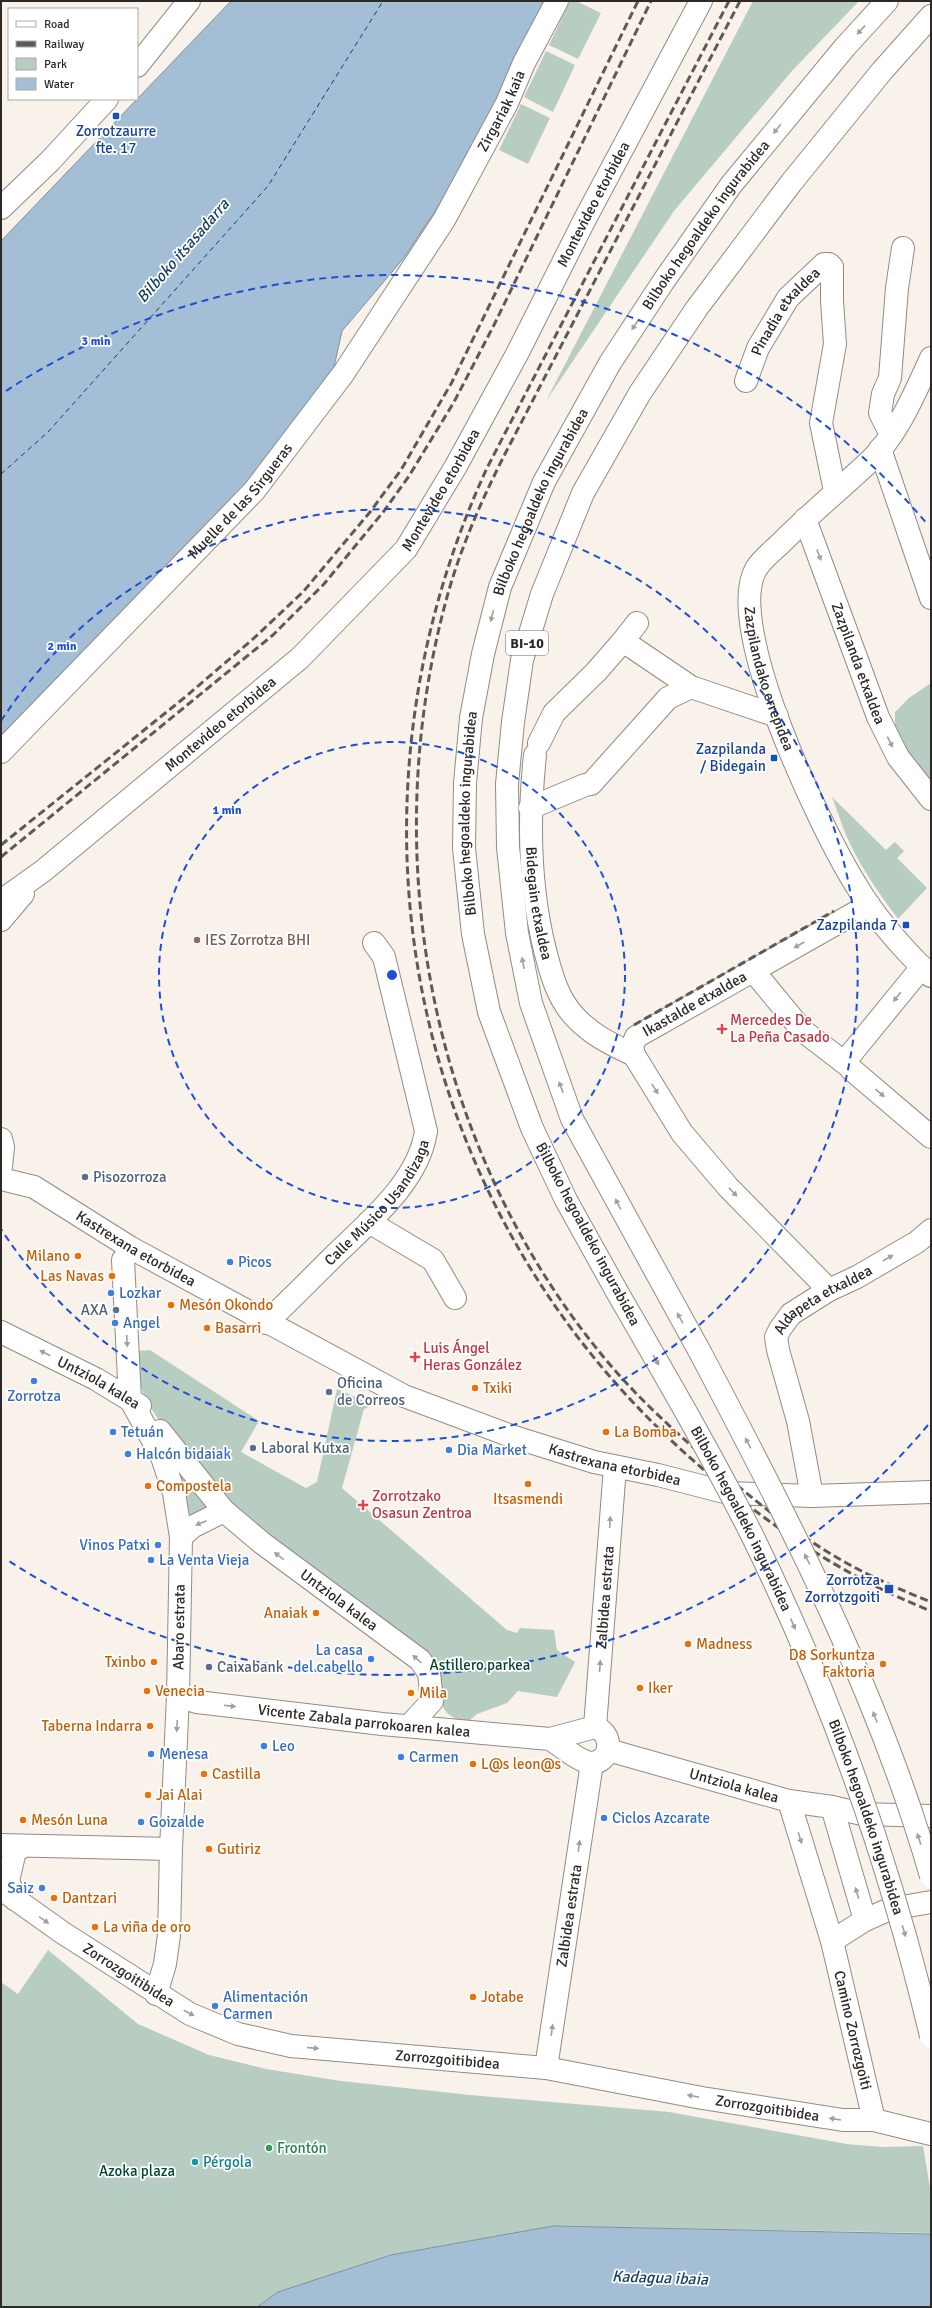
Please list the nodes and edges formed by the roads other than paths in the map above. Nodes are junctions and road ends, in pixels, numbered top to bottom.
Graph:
1 (189, 1) edge
2 (557, 1) edge
3 (701, 1) edge
4 (887, 1) edge
5 (931, 16) edge
6 (138, 65) edge
7 (106, 100) edge
8 (5, 202) edge
9 (444, 220) joint
10 (903, 248) dead end
11 (931, 358) edge
12 (746, 381) dead end
13 (886, 442) junction
14 (835, 491) junction
15 (805, 519) junction
16 (931, 598) edge
17 (637, 623) dead end
18 (623, 641) junction
19 (691, 687) junction
20 (777, 716) junction
21 (1, 752) edge
22 (931, 799) edge
23 (530, 808) junction
24 (42, 871) junction
25 (1, 901) edge
26 (869, 905) junction
27 (1, 920) edge
28 (374, 943) dead end
29 (926, 971) edge
30 (760, 979) dead end
31 (634, 1055) junction
32 (846, 1064) junction
33 (931, 1136) edge
34 (1, 1139) edge
35 (1, 1167) edge
36 (1, 1179) edge
37 (369, 1222) junction
38 (931, 1230) edge
39 (131, 1248) junction
40 (829, 1290) junction
41 (455, 1298) dead end
42 (266, 1323) junction
43 (1, 1332) edge
44 (130, 1399) junction
45 (615, 1467) junction
46 (931, 1492) edge
47 (812, 1496) junction
48 (224, 1512) junction
49 (181, 1537) junction
50 (178, 1696) junction
51 (432, 1701) junction
52 (409, 1726) junction
53 (595, 1727) junction
54 (488, 1732) junction
55 (550, 1739) junction
56 (600, 1756) junction
57 (789, 1801) junction
58 (832, 1807) junction
59 (931, 1816) edge
60 (1, 1845) edge
61 (24, 1846) junction
62 (171, 1849) junction
63 (931, 1876) edge
64 (9, 1895) edge
65 (931, 1902) edge
66 (865, 1920) junction
67 (832, 1941) junction
68 (156, 1994) junction
69 (931, 2036) edge
70 (546, 2068) junction
71 (874, 2120) junction
72 (931, 2134) edge

1 - 6 main road
2 - 9 main road, Zirgariak kaia
3 - 24 main road, Montevideo etorbidea
4 -> 69 main road, Bilboko hegoaldeko ingurabidea / BI-10, bridge
63 -> 5 main road, BI-10, bridge
7 - 8 main road
9 - 21 main road, Muelle de las Sirgueras
10 - 13 main road
11 - 13 main road, Zazpilandako errepidea
12 - 14 main road, Pinadia etxaldea
13 - 14 main road, Zazpilandako errepidea
13 - 16 main road
14 - 15 main road, Zazpilandako errepidea
15 - 20 main road, Zazpilandako errepidea
15 -> 22 main road, Zazpilanda etxaldea
17 - 18 main road, Bidegain etxaldea
18 - 19 main road
18 - 23 main road, Bidegain etxaldea
19 - 20 main road
19 - 23 main road
20 - 26 main road, Zazpilandako errepidea
23 - 31 main road, Bidegain etxaldea
24 - 25 main road, Montevideo etorbidea
24 - 27 main road, Montevideo etorbidea
26 - 29 main road, Zazpilandako errepidea
26 -> 31 main road, Ikastalde etxaldea
28 - 37 main road, Calle Músico Usandizaga
29 -> 32 main road
30 - 32 main road
31 -> 40 main road, Ikastalde etxaldea
32 -> 33 main road
34 - 35 main road
36 - 39 main road, Kastrexana etorbidea
37 - 41 main road
37 - 42 main road, Calle Músico Usandizaga
40 -> 38 main road, Aldapeta etxaldea
39 - 42 main road, Kastrexana etorbidea
39 -> 44 main road, Abaro estrata
40 - 47 main road, Aldapeta etxaldea
42 - 45 main road, Kastrexana etorbidea
44 -> 43 main road, Untziola kalea
44 - 48 main road, Untziola kalea
44 - 49 main road, Abaro estrata
45 - 47 main road, Kastrexana etorbidea
53 -> 45 main road, Zalbidea estrata
46 - 47 main road, Kastrexana etorbidea
48 -> 49 main road
51 -> 48 main road, Untziola kalea
49 - 50 main road, Abaro estrata
50 -> 52 main road, Vicente Zabala parrokoaren kalea
50 -> 62 main road, Abaro estrata
51 - 52 main road
51 - 54 main road
52 - 54 main road, Vicente Zabala parrokoaren kalea
53 - 55 main road
53 - 56 main road
54 - 55 main road, Vicente Zabala parrokoaren kalea
55 - 56 main road, Untziola kalea
56 - 57 main road, Untziola kalea
70 -> 56 main road, Zalbidea estrata
57 - 58 main road, Untziola kalea
57 -> 67 main road, Camino Zorrozgoiti
58 - 59 main road, Untziola kalea
66 -> 58 main road
60 - 61 main road
61 - 62 main road
61 - 64 main road
62 - 68 main road, Abaro estrata
64 -> 68 main road, Zorrozgoitibidea
65 - 66 main road
66 - 67 main road
67 - 71 main road, Camino Zorrozgoiti
68 -> 70 main road, Zorrozgoitibidea
71 -> 70 main road, Zorrozgoitibidea
71 - 72 main road, Zorrozgoitibidea

